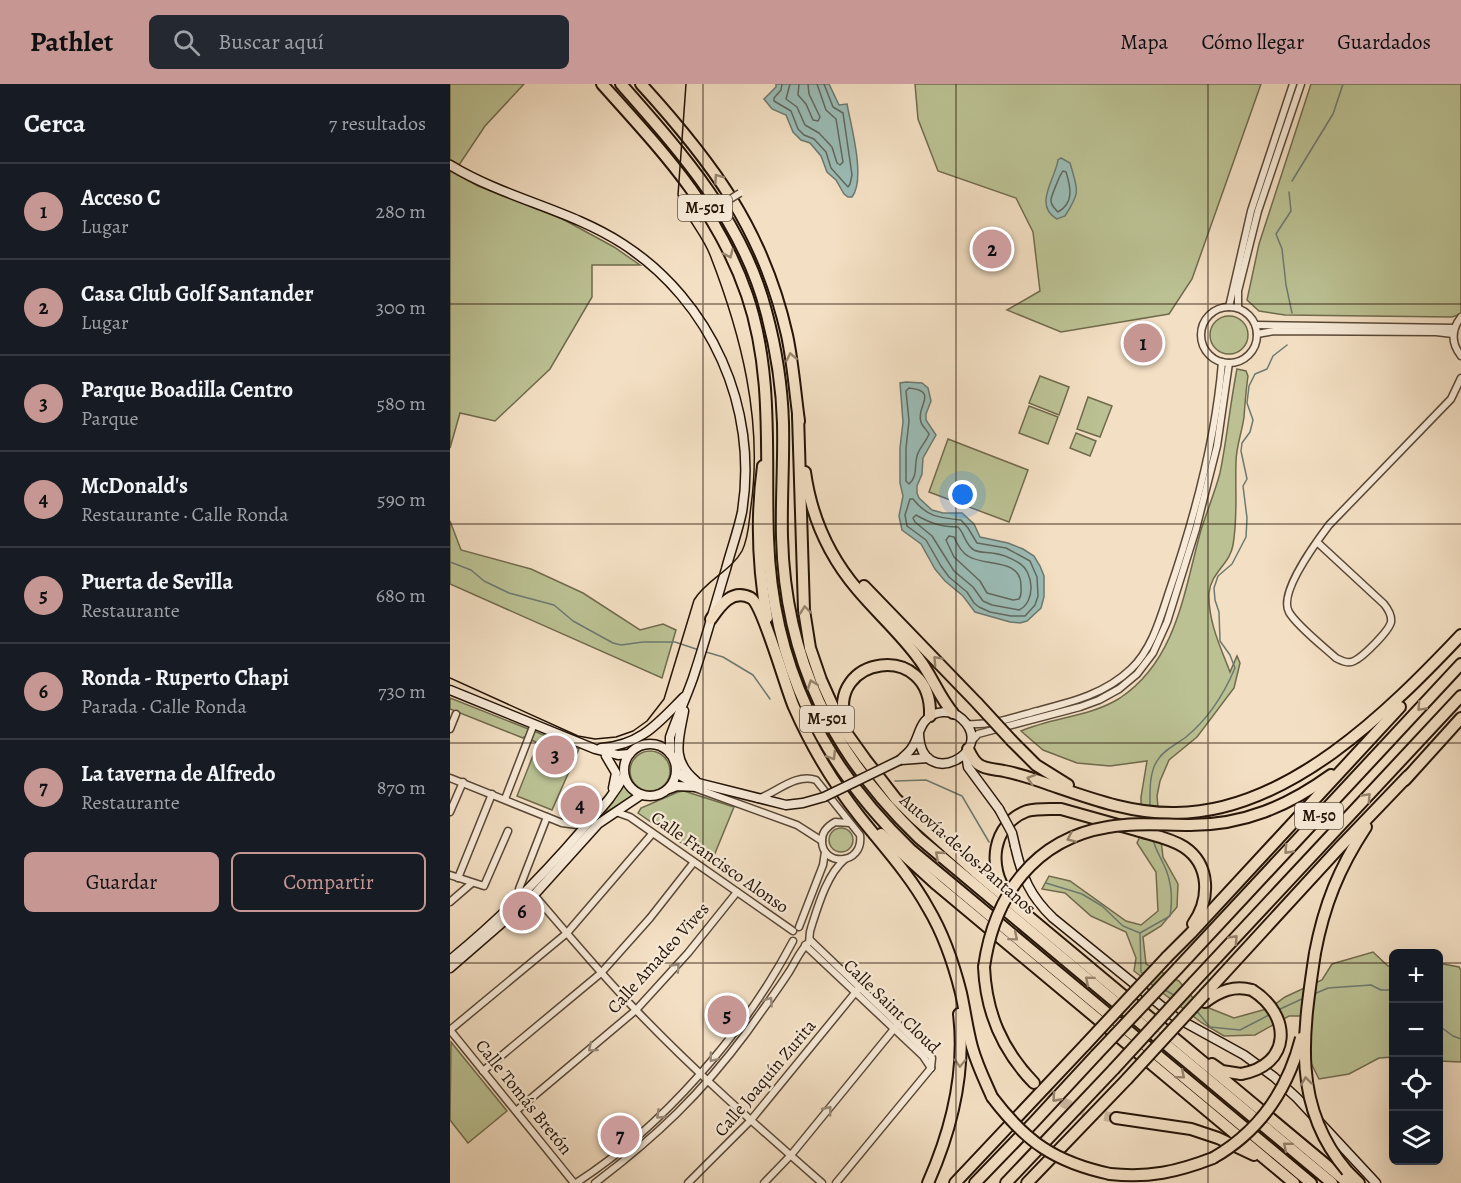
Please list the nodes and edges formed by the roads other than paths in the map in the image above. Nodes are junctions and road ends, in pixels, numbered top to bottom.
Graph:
1 (602, 84) edge
2 (621, 84) edge
3 (640, 84) edge
4 (1293, 84) edge
5 (1301, 84) edge
6 (450, 165) edge
7 (740, 193) dead end
8 (698, 219) dead end
9 (1228, 307) junction
10 (1238, 308) junction
11 (1461, 317) edge
12 (1256, 325) junction
13 (1454, 331) junction
14 (1257, 334) junction
15 (1461, 356) edge
16 (1226, 363) junction
17 (1461, 378) edge
18 (798, 415) junction
19 (768, 437) junction
20 (822, 532) junction
21 (1317, 542) junction
22 (711, 619) junction
23 (1461, 635) edge
24 (1461, 641) edge
25 (773, 648) junction
26 (1461, 664) edge
27 (450, 690) edge
28 (688, 693) junction
29 (1461, 696) edge
30 (953, 713) junction
31 (456, 714) dead end
32 (930, 717) junction
33 (1461, 718) edge
34 (534, 724) junction
35 (966, 724) junction
36 (674, 725) junction
37 (450, 729) edge
38 (919, 734) junction
39 (854, 742) junction
40 (651, 744) junction
41 (968, 748) junction
42 (595, 749) junction
43 (670, 753) junction
44 (629, 754) junction
45 (1355, 754) junction
46 (606, 756) junction
47 (928, 758) junction
48 (900, 760) junction
49 (952, 763) junction
50 (676, 770) junction
51 (624, 772) junction
52 (975, 776) junction
53 (1408, 776) junction
54 (450, 777) edge
55 (463, 782) junction
56 (699, 783) junction
57 (837, 784) junction
58 (689, 786) junction
59 (713, 788) junction
60 (669, 789) junction
61 (492, 794) junction
62 (641, 795) junction
63 (504, 799) junction
64 (757, 799) junction
65 (1107, 802) junction
66 (626, 805) junction
67 (604, 807) junction
68 (616, 812) junction
69 (450, 813) edge
70 (547, 817) junction
71 (630, 817) junction
72 (562, 823) junction
73 (850, 823) junction
74 (585, 826) junction
75 (569, 828) junction
76 (508, 831) dead end
77 (652, 834) junction
78 (574, 840) junction
79 (822, 841) junction
80 (825, 851) junction
81 (845, 859) junction
82 (694, 862) junction
83 (450, 875) edge
84 (458, 878) junction
85 (472, 883) junction
86 (737, 892) junction
87 (534, 895) junction
88 (523, 896) junction
89 (450, 902) edge
90 (1020, 908) junction
91 (800, 927) junction
92 (793, 931) junction
93 (809, 932) junction
94 (567, 933) junction
95 (792, 940) junction
96 (806, 943) junction
97 (1176, 948) junction
98 (450, 960) edge
99 (951, 963) junction
100 (450, 968) edge
101 (1312, 969) junction
102 (601, 973) junction
103 (858, 990) junction
104 (636, 1010) junction
105 (896, 1027) junction
106 (450, 1030) edge
107 (1194, 1053) junction
108 (483, 1071) junction
109 (701, 1073) junction
110 (1127, 1079) junction
111 (708, 1081) junction
112 (1034, 1083) tunnel mouth
113 (516, 1112) junction
114 (1116, 1118) tunnel mouth
115 (751, 1120) junction
116 (791, 1155) junction
117 (575, 1183) edge
118 (595, 1183) edge
119 (688, 1183) edge
120 (764, 1183) edge
121 (822, 1183) edge
122 (836, 1183) edge
123 (928, 1183) edge
124 (955, 1183) edge
125 (975, 1183) edge
126 (1006, 1183) edge
127 (1027, 1183) edge
128 (1293, 1183) edge
129 (1311, 1183) edge
130 (1332, 1183) edge
131 (1348, 1183) edge
132 (1359, 1183) edge
133 (1376, 1183) edge

1 -> 19 highway, Autovía de los Pantanos / M-501
130 -> 2 highway, Autovía de los Pantanos / M-501
18 -> 3 highway
4 - 9 street
5 - 10 street
6 - 22 street
7 - 8 street, bridge
9 - 10 street
9 - 16 street
10 - 12 street
11 - 13 street
12 - 13 street
12 - 14 street
13 - 14 street
13 - 15 street
14 - 16 street
16 - 35 street
16 - 41 street
17 - 21 street
18 - 20 highway
39 -> 18 highway
19 - 25 highway
19 -> 129 highway, Autovía de los Pantanos / M-501
20 - 30 highway
65 -> 20 highway, bridge
21 - 21 street
22 - 25 highway
22 - 28 street
23 - 65 highway
24 - 45 highway, M-50
25 - 57 highway
26 -> 125 highway, M-50, bridge
27 - 34 street
28 - 36 street
28 - 42 street
28 - 56 street
126 -> 29 highway, M-50, bridge
30 - 32 street
30 - 35 street
31 - 37 street
32 - 38 street
32 - 39 highway
33 - 53 highway
34 - 42 street
34 - 63 street
35 - 41 street
36 - 40 street
36 - 43 street
38 - 47 street
38 - 48 street
39 - 90 highway
40 - 43 street
40 - 44 street
41 - 49 street
41 - 52 street
65 -> 41 highway
42 - 44 street
42 - 46 street
43 - 50 street
44 - 51 street
45 - 97 highway, M-50
45 -> 112 highway, bridge
46 - 51 street
46 - 67 street
47 - 48 street
47 - 49 street
48 - 64 street, bridge
49 - 52 street
50 - 56 street
50 - 60 street
51 - 62 street
51 - 67 street
52 - 133 street, bridge
53 - 101 highway, bridge
53 - 110 highway, M-50, bridge
54 - 55 street
55 - 61 street
55 - 69 street
56 - 59 street
57 - 99 highway
57 - 128 highway
58 - 59 street
58 - 60 street
58 - 79 street
59 - 64 street
60 - 62 street
61 - 63 street
61 - 84 street
62 - 66 street
63 - 70 street
64 - 73 street
66 - 68 street
66 - 71 street, Calle Francisco Alonso
67 - 74 street
68 - 71 street, Calle Francisco Alonso
68 - 87 street
70 - 72 street
70 - 88 street
71 - 77 street, Calle Francisco Alonso
72 - 74 street
72 - 75 street
73 - 79 street
73 - 81 street
74 - 75 street
74 - 78 street
75 - 78 street
76 - 85 street
77 - 82 street, Calle Francisco Alonso
77 - 94 street
78 - 88 street
79 - 80 street
80 - 81 street
80 - 91 street
81 - 93 street
82 - 86 street, Calle Francisco Alonso
82 - 102 street
83 - 84 street
84 - 85 street
85 - 89 street
86 - 92 street, Calle Francisco Alonso
104 -> 86 street, Calle Amadeo Vives
87 - 94 street
87 - 100 street
88 - 98 street
90 - 97 highway, bridge
90 - 107 highway
91 - 92 street
91 - 93 street
92 - 95 street
93 - 96 street
94 - 102 street
94 - 106 street
95 - 96 street
95 -> 109 street
96 - 103 street, Calle Saint Cloud
111 -> 96 street
97 - 124 highway, M-50, bridge
99 - 101 highway, bridge
99 -> 123 highway
132 -> 101 highway, bridge
102 - 104 street
102 - 108 street
103 - 105 street, Calle Saint Cloud
103 - 115 street, Calle Joaquín Zurita
104 - 109 street
104 -> 113 street, Calle Amadeo Vives
116 -> 105 street
105 - 122 street, Calle Saint Cloud
106 - 108 street, Calle Tomás Bretón
107 - 110 highway, bridge
107 - 131 highway
108 - 113 street, Calle Tomás Bretón
109 - 111 street
109 -> 117 street
110 - 127 highway
111 - 115 street
111 - 118 street
113 - 117 street, Calle Tomás Bretón
114 - 128 highway
115 - 116 street
115 - 119 street, Calle Joaquín Zurita
116 - 120 street
116 - 121 street

